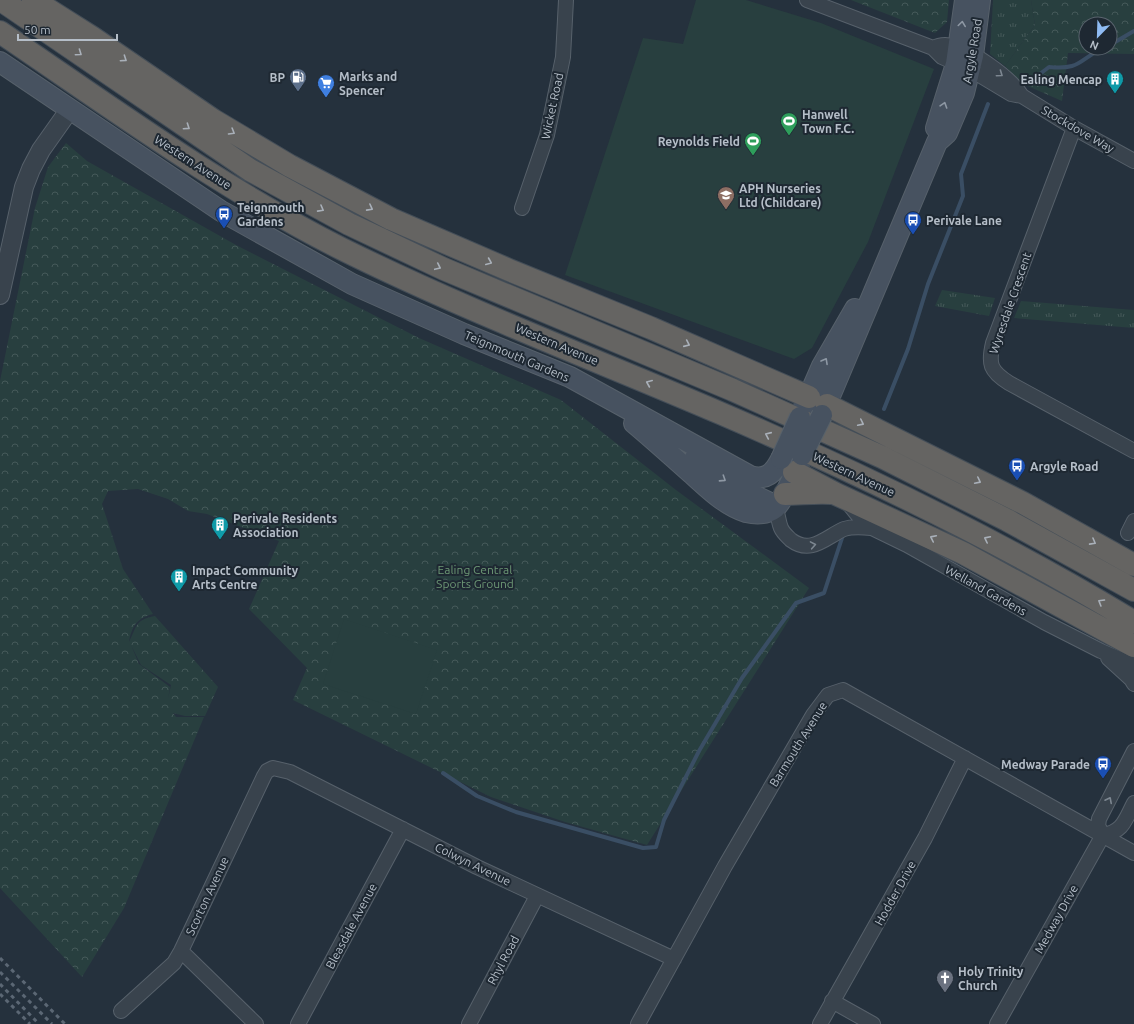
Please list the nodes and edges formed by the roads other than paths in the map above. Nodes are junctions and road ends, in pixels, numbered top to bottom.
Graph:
1 (1, 0) edge
2 (33, 0) edge
3 (566, 0) edge
4 (807, 0) edge
5 (964, 0) edge
6 (980, 0) edge
7 (0, 32) edge
8 (965, 60) junction
9 (0, 62) edge
10 (70, 109) junction
11 (1074, 128) junction
12 (1134, 161) edge
13 (522, 208) dead end
14 (0, 295) edge
15 (600, 394) junction
16 (816, 406) junction
17 (648, 421) junction
18 (1134, 451) edge
19 (788, 466) junction
20 (836, 494) junction
21 (780, 501) junction
22 (872, 528) junction
23 (1134, 565) edge
24 (1134, 590) edge
25 (1134, 622) edge
26 (1134, 646) edge
27 (1101, 651) junction
28 (1134, 665) edge
29 (1134, 684) edge
30 (1134, 751) edge
31 (965, 758) junction
32 (273, 768) joint
33 (1134, 803) edge
34 (403, 829) junction
35 (1103, 835) junction
36 (1134, 853) edge
37 (537, 896) junction
38 (181, 951) junction
39 (674, 959) junction
40 (832, 1001) junction
41 (121, 1010) dead end
42 (256, 1024) edge
43 (298, 1024) edge
44 (469, 1024) edge
45 (638, 1024) edge
46 (820, 1024) edge
47 (873, 1024) edge
48 (997, 1024) edge

1 -> 24 highway, Western Avenue
2 -> 16 highway
3 - 13 street, Wicket Road
4 - 8 street
8 -> 5 main road, Argyle Road
6 - 8 main road, Argyle Road
25 -> 7 highway, Western Avenue
8 - 11 street, Stockdove Way
8 - 16 main road, Argyle Road
9 - 10 main road, Teignmouth Gardens
10 - 14 street
10 - 15 main road, Teignmouth Gardens
11 - 12 street, Stockdove Way
11 - 18 street, Wyresdale Crescent
15 - 17 main road
15 - 21 main road
16 - 19 main road, Argyle Road, bridge
16 -> 23 highway
17 - 19 main road
17 -> 21 main road
19 - 20 highway
19 - 21 main road, Argyle Road
20 - 21 highway
20 - 22 street, Welland Gardens
26 -> 20 highway
21 -> 22 street, Welland Gardens
22 - 27 street, Welland Gardens
27 - 28 street
27 - 29 street
35 -> 30 street
31 - 35 street, Barmouth Avenue
31 - 39 street, Barmouth Avenue
31 - 40 street, Hodder Drive
32 - 34 street, Colwyn Avenue
32 - 38 street, Scorton Avenue
33 - 35 street
34 - 37 street, Colwyn Avenue
34 - 43 street, Bleasdale Avenue
35 - 36 street, Barmouth Avenue
35 - 48 street, Medway Drive
37 - 39 street, Colwyn Avenue
37 - 44 street, Rhyl Road
38 - 41 street, Scorton Avenue
38 - 42 street
39 - 45 street, Barmouth Avenue
40 - 46 street, Hodder Drive
40 - 47 street

